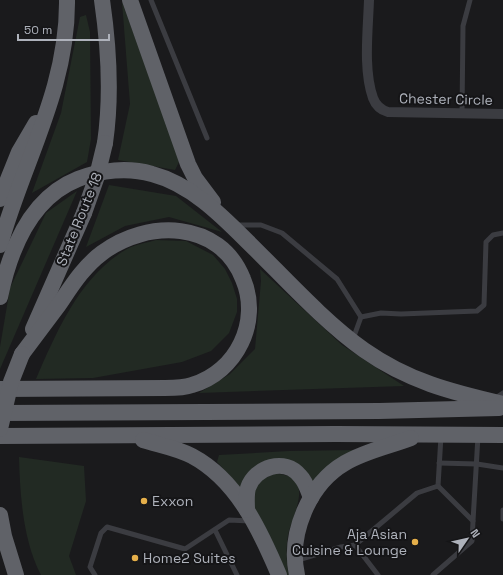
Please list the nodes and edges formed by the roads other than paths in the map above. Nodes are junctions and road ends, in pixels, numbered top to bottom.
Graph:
1 (67, 0) edge
2 (102, 0) edge
3 (130, 0) edge
4 (151, 0) edge
5 (369, 0) edge
6 (470, 0) edge
7 (54, 95) junction
8 (462, 113) junction
9 (503, 114) edge
10 (206, 138) dead end
11 (0, 199) edge
12 (228, 221) junction
13 (503, 233) edge
14 (0, 245) edge
15 (0, 296) edge
16 (361, 317) junction
17 (352, 341) junction
18 (22, 354) junction
19 (0, 389) edge
20 (500, 402) edge
21 (0, 413) edge
22 (0, 429) edge
23 (124, 435) junction
24 (420, 435) junction
25 (478, 435) junction
26 (503, 435) edge
27 (441, 436) junction
28 (0, 437) edge
29 (439, 463) junction
30 (477, 464) junction
31 (503, 468) edge
32 (438, 486) junction
33 (311, 498) junction
34 (503, 510) edge
35 (0, 515) edge
36 (250, 515) junction
37 (503, 518) edge
38 (473, 521) junction
39 (215, 530) junction
40 (355, 545) junction
41 (296, 568) edge
42 (16, 575) edge
43 (94, 575) edge
44 (238, 575) edge
45 (279, 575) edge
46 (378, 575) edge
47 (433, 575) edge

1 - 7 highway
2 - 18 highway, State Route 18, bridge
3 - 12 highway
4 - 10 lane
5 - 8 street, Chester Circle
6 - 8 lane
7 - 11 highway
7 - 14 highway
8 - 9 street, Chester Circle
12 - 15 highway
12 - 16 lane
12 - 17 highway
13 - 16 lane
16 - 17 lane
17 - 20 highway
18 - 19 highway
18 - 22 highway, State Route 18, bridge
20 - 21 highway
23 - 24 highway
23 - 28 highway
23 - 36 highway
24 - 27 highway
24 - 33 highway
25 - 26 highway
25 - 27 highway
25 - 30 lane
27 - 29 lane
29 - 30 lane
29 - 32 lane
30 - 31 lane
30 - 38 lane
32 - 38 lane
32 - 40 lane
33 - 36 highway
33 - 41 highway
34 - 37 lane
35 - 42 highway
36 - 39 lane
36 - 45 highway
38 - 47 lane
39 - 43 lane
39 - 44 lane
40 - 41 lane
40 - 46 lane

